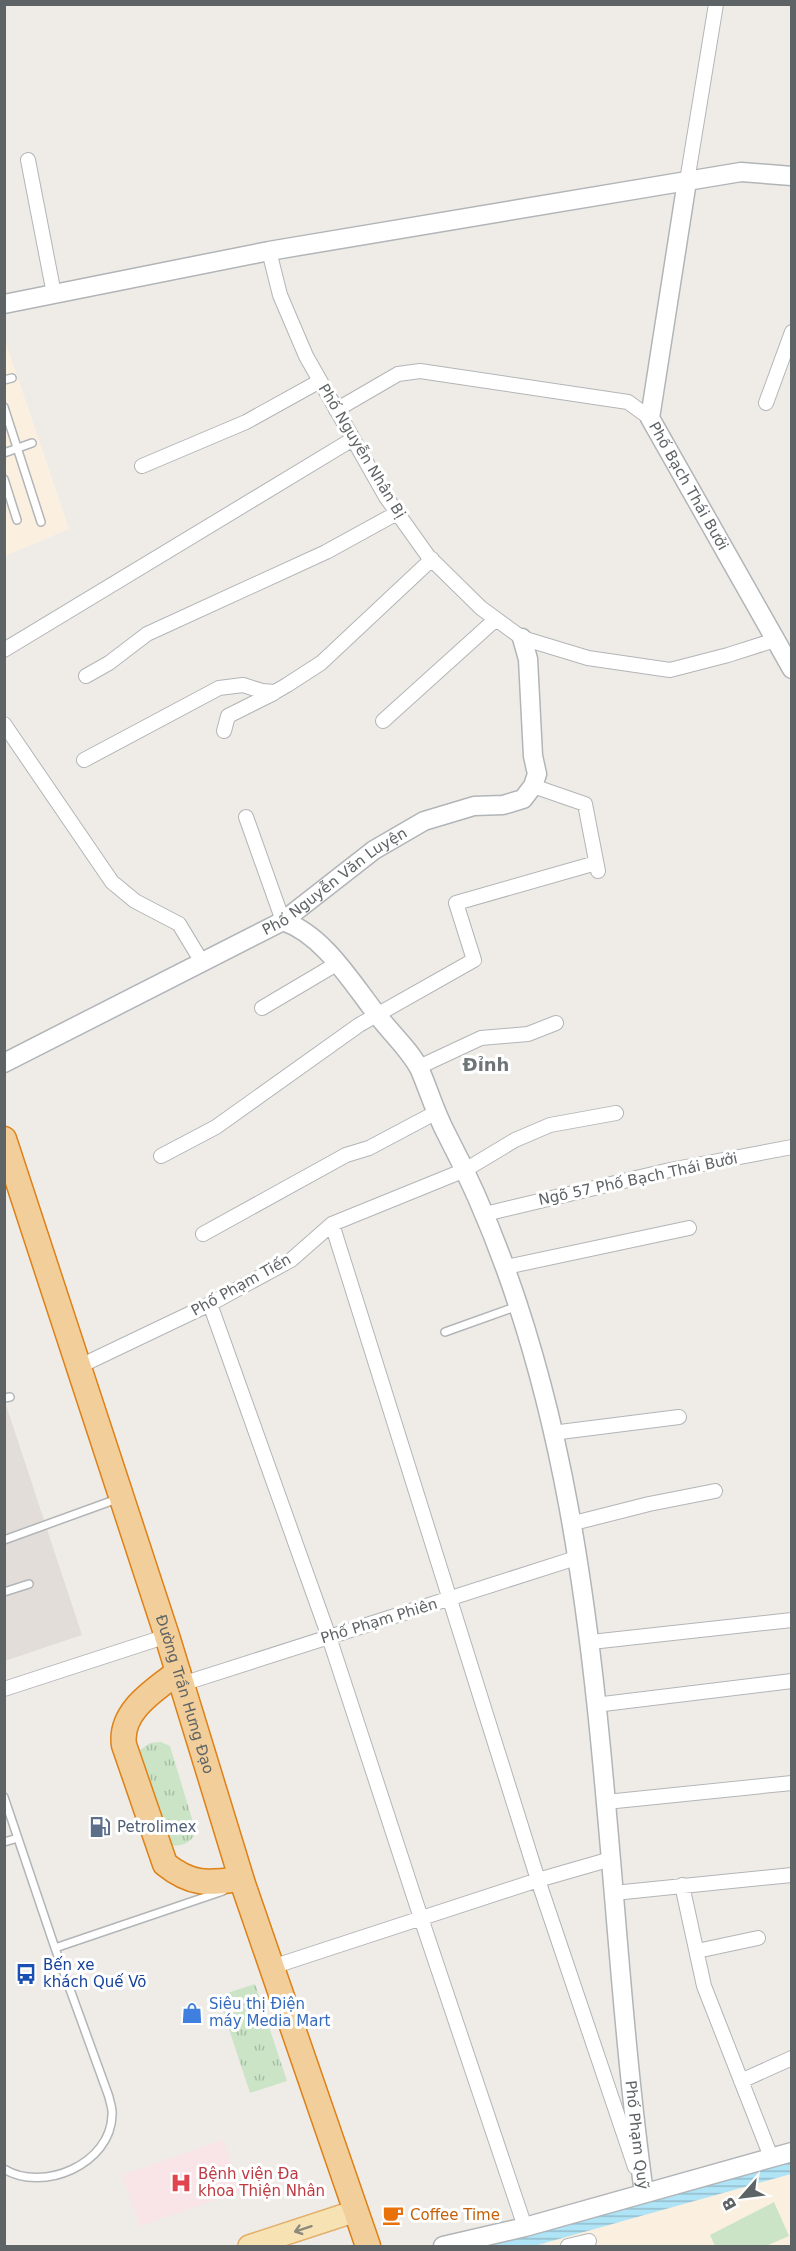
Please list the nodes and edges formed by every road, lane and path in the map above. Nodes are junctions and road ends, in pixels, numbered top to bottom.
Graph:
1 (716, 4) edge
2 (28, 160) dead end
3 (792, 176) edge
4 (687, 181) junction
5 (270, 251) junction
6 (54, 294) junction
7 (4, 304) edge
8 (792, 332) edge
9 (320, 381) junction
10 (766, 403) dead end
11 (4, 407) edge
12 (336, 410) junction
13 (650, 418) junction
14 (353, 440) junction
15 (32, 443) dead end
16 (18, 448) junction
17 (4, 453) edge
18 (142, 466) dead end
19 (4, 479) edge
20 (397, 513) junction
21 (17, 520) dead end
22 (42, 522) dead end
23 (432, 559) junction
24 (496, 619) junction
25 (522, 638) junction
26 (775, 640) junction
27 (4, 650) edge
28 (792, 669) edge
29 (86, 676) dead end
30 (275, 692) junction
31 (384, 721) dead end
32 (4, 724) edge
33 (224, 730) dead end
34 (84, 760) dead end
35 (533, 786) junction
36 (246, 817) dead end
37 (283, 921) junction
38 (202, 962) junction
39 (338, 963) junction
40 (262, 1008) dead end
41 (377, 1014) junction
42 (556, 1023) dead end
43 (4, 1063) edge
44 (419, 1067) junction
45 (435, 1113) junction
46 (616, 1113) dead end
47 (4, 1138) edge
48 (792, 1147) edge
49 (161, 1156) dead end
50 (9, 1169) edge
51 (465, 1170) junction
52 (485, 1214) junction
53 (332, 1224) junction
54 (689, 1228) dead end
55 (203, 1234) dead end
56 (506, 1267) junction
57 (210, 1304) junction
58 (520, 1306) junction
59 (445, 1332) dead end
60 (78, 1367) junction
61 (679, 1417) dead end
62 (552, 1433) junction
63 (715, 1491) dead end
64 (122, 1497) junction
65 (570, 1524) junction
66 (4, 1540) edge
67 (576, 1558) junction
68 (29, 1584) dead end
69 (4, 1592) edge
70 (449, 1600) junction
71 (792, 1620) edge
72 (167, 1636) junction
73 (329, 1636) junction
74 (591, 1642) junction
75 (180, 1678) junction
76 (792, 1681) edge
77 (4, 1689) edge
78 (595, 1705) junction
79 (792, 1783) edge
80 (4, 1797) edge
81 (606, 1802) junction
82 (18, 1838) junction
83 (4, 1842) edge
84 (610, 1859) junction
85 (792, 1875) edge
86 (538, 1880) junction
87 (242, 1882) junction
88 (682, 1885) junction
89 (614, 1893) junction
90 (421, 1918) junction
91 (758, 1938) dead end
92 (55, 1948) junction
93 (697, 1951) junction
94 (272, 1966) junction
95 (792, 2058) edge
96 (741, 2081) junction
97 (792, 2152) edge
98 (771, 2157) junction
99 (4, 2169) edge
100 (644, 2193) junction
101 (356, 2211) junction
102 (525, 2227) junction
103 (589, 2241) dead end
104 (367, 2246) edge
105 (249, 2247) edge
106 (443, 2247) edge
107 (568, 2247) edge

1 - 4 street
2 - 6 street
3 - 4 street
4 - 5 street
4 - 13 street, Phố Bạch Thái Bưởi
5 - 6 street
5 - 9 street, Phố Nguyễn Nhân Bị
6 - 7 street
8 - 10 street
9 - 12 street, Phố Nguyễn Nhân Bị
9 - 18 street
11 - 16 lane
12 - 13 street
12 - 14 street, Phố Nguyễn Nhân Bị
13 - 26 street, Phố Bạch Thái Bưởi
14 - 20 street, Phố Nguyễn Nhân Bị
14 - 27 street
15 - 16 lane
16 - 17 lane
16 - 22 lane
19 - 21 lane
20 - 23 street, Phố Nguyễn Nhân Bị
20 - 29 street
23 - 24 street, Phố Nguyễn Nhân Bị
23 - 30 street
24 - 25 street, Phố Nguyễn Nhân Bị
24 - 31 street
25 - 26 street, Phố Nguyễn Nhân Bị
25 - 35 street
26 - 28 street, Phố Bạch Thái Bưởi
30 - 33 street
30 - 34 street
32 - 38 street
35 - 37 street, Phố Nguyễn Văn Luyện
35 - 41 street
36 - 37 street
37 - 38 street, Phố Nguyễn Văn Luyện
37 - 39 street, Phố Phạm Quỹ
38 - 43 street, Phố Nguyễn Văn Luyện
39 - 40 street
39 - 41 street, Phố Phạm Quỹ
41 - 44 street, Phố Phạm Quỹ
41 - 49 street
42 - 44 street
44 - 45 street, Phố Phạm Quỹ
45 - 51 street, Phố Phạm Quỹ
45 - 55 street
46 - 51 street, Phố Phạm Tiến
47 - 50 highway, Đường Trần Hưng Đạo
48 - 52 street, Ngõ 57 Phố Bạch Thái Bưởi
50 - 60 highway, Đường Trần Hưng Đạo
51 - 52 street, Phố Phạm Quỹ
51 - 53 street, Phố Phạm Tiến
52 - 56 street, Phố Phạm Quỹ
53 - 57 street, Phố Phạm Tiến
53 - 70 street, Phố Phạm Quỹ
54 - 56 street
56 - 58 street, Phố Phạm Quỹ
57 - 60 street, Phố Phạm Tiến
57 - 73 street
58 - 59 lane
58 - 62 street, Phố Phạm Quỹ
60 - 64 highway, Đường Trần Hưng Đạo
61 - 62 street
62 - 65 street, Phố Phạm Quỹ
63 - 65 street
64 - 66 lane
64 - 72 highway, Đường Trần Hưng Đạo
65 - 67 street, Phố Phạm Quỹ
67 - 70 street, Phố Phạm Phiên
67 - 74 street, Phố Phạm Quỹ
68 - 69 lane
70 - 73 street, Phố Phạm Phiên
70 - 86 street, Phố Phạm Quỹ
71 - 74 street
72 - 75 highway, Đường Trần Hưng Đạo
72 - 77 street
73 - 75 street, Phố Phạm Phiên
73 - 90 street
74 - 78 street, Phố Phạm Quỹ
75 - 87 highway, Đường Trần Hưng Đạo
75 - 87 highway
76 - 78 street
78 - 81 street, Phố Phạm Quỹ
79 - 81 street
80 - 82 lane
81 - 84 street, Phố Phạm Quỹ
82 - 83 lane
82 - 92 lane
84 - 86 street
84 - 89 street, Phố Phạm Quỹ
85 - 88 street
86 - 90 street
86 - 100 street, Phố Phạm Quỹ
87 - 92 lane
87 - 94 highway, Đường Trần Hưng Đạo
88 - 89 street
88 - 93 street
89 - 100 street, Phố Phạm Quỹ
90 - 94 street
90 - 102 street
91 - 93 street
92 - 99 lane
93 - 96 street
94 - 101 highway, Đường Trần Hưng Đạo
95 - 96 street
96 - 98 street
97 - 98 street
98 - 100 street
100 - 102 street
101 - 104 highway, Đường Trần Hưng Đạo
101 -> 105 main road
102 - 106 street
103 - 107 street

